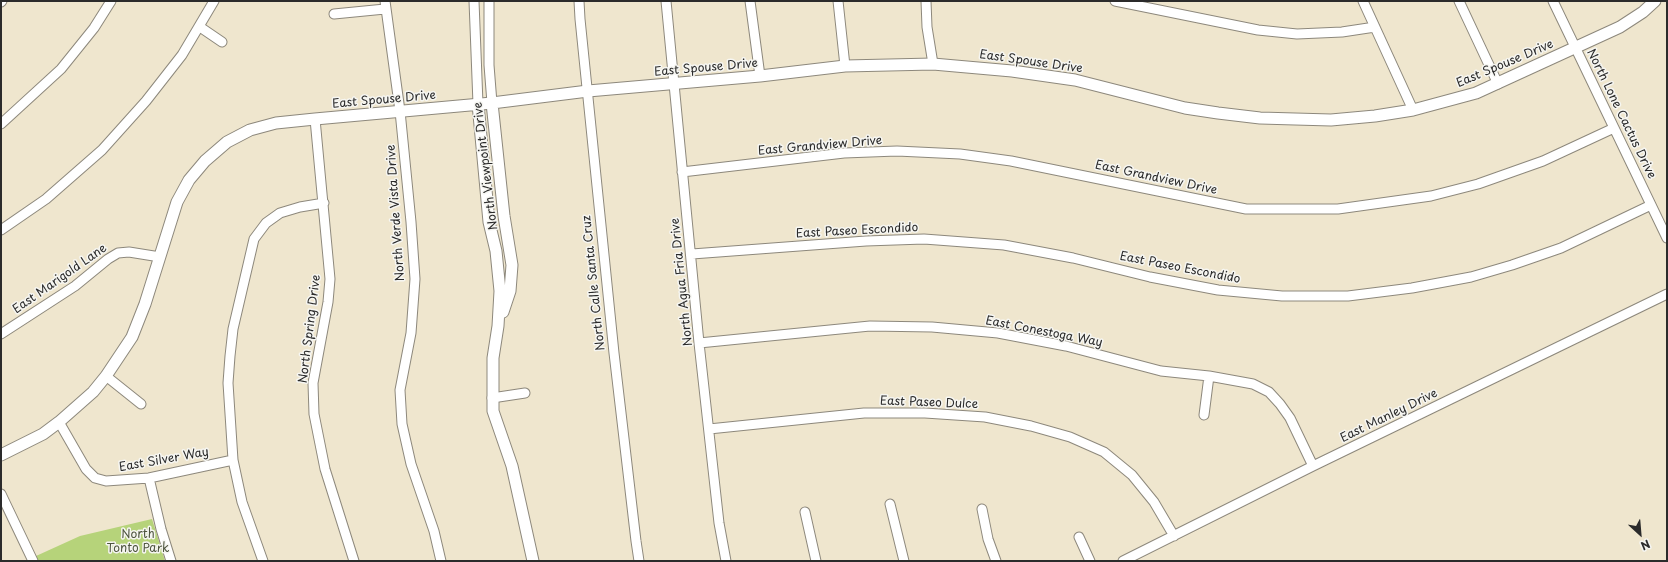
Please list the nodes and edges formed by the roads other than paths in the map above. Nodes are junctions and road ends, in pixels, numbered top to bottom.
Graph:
1 (111, 1) edge
2 (214, 1) edge
3 (474, 1) edge
4 (489, 1) edge
5 (579, 1) edge
6 (666, 1) edge
7 (750, 1) edge
8 (838, 1) edge
9 (926, 1) edge
10 (1115, 1) edge
11 (1363, 1) edge
12 (1459, 1) edge
13 (1553, 1) edge
14 (1655, 1) edge
15 (385, 5) edge
16 (334, 14) dead end
17 (200, 27) junction
18 (1375, 27) junction
19 (222, 42) dead end
20 (1576, 48) junction
21 (933, 64) junction
22 (845, 66) junction
23 (760, 76) junction
24 (674, 84) junction
25 (1498, 84) junction
26 (588, 91) junction
27 (492, 103) junction
28 (478, 104) junction
29 (1413, 110) junction
30 (400, 111) junction
31 (315, 119) junction
32 (1, 124) edge
33 (1614, 128) junction
34 (682, 172) junction
35 (324, 203) junction
36 (1651, 205) junction
37 (1, 230) edge
38 (1667, 238) edge
39 (692, 254) junction
40 (160, 256) junction
41 (1667, 294) edge
42 (498, 326) junction
43 (1, 334) edge
44 (699, 343) junction
45 (106, 376) junction
46 (1209, 376) junction
47 (525, 393) dead end
48 (492, 398) junction
49 (141, 404) dead end
50 (1204, 415) dead end
51 (59, 422) junction
52 (709, 429) junction
53 (1, 455) edge
54 (233, 460) junction
55 (1313, 466) junction
56 (149, 478) junction
57 (1, 494) edge
58 (890, 504) dead end
59 (982, 509) dead end
60 (805, 512) dead end
61 (1174, 536) junction
62 (1079, 537) dead end
63 (33, 561) edge
64 (171, 561) edge
65 (263, 561) edge
66 (354, 561) edge
67 (441, 561) edge
68 (533, 561) edge
69 (640, 561) edge
70 (726, 561) edge
71 (816, 561) edge
72 (904, 561) edge
73 (996, 561) edge
74 (1090, 561) edge
75 (1123, 561) edge

1 - 32 street
2 - 17 street
3 - 28 street, North Viewpoint Drive
4 - 27 street, North Viewpoint Drive
5 - 26 street, North Calle Santa Cruz
6 - 24 street, North Agua Fria Drive
7 - 23 street
8 - 22 street
9 - 21 street
10 - 18 street
11 - 18 street
12 - 25 street
13 - 20 street, North Lone Cactus Drive
14 - 20 main road, East Spouse Drive
15 - 16 street
15 - 30 street, North Verde Vista Drive
17 - 19 street
17 - 37 street
18 - 29 street
20 - 25 main road, East Spouse Drive
20 - 33 street, North Lone Cactus Drive
21 - 22 main road, East Spouse Drive
21 - 29 main road, East Spouse Drive
22 - 23 main road, East Spouse Drive
23 - 24 main road, East Spouse Drive
24 - 26 main road, East Spouse Drive
24 - 34 street, North Agua Fria Drive
25 - 29 main road, East Spouse Drive
26 - 27 main road, East Spouse Drive
26 - 69 street, North Calle Santa Cruz
27 - 28 main road, East Spouse Drive
27 - 42 main road, North Viewpoint Drive
28 - 30 main road, East Spouse Drive
28 - 42 main road, North Viewpoint Drive
30 - 31 main road, East Spouse Drive
30 - 67 street, North Verde Vista Drive
31 - 35 street, North Spring Drive
31 - 40 main road, East Spouse Drive
33 - 34 street, East Grandview Drive
33 - 36 street, North Lone Cactus Drive
34 - 39 street, North Agua Fria Drive
35 - 54 street
35 - 66 street, North Spring Drive
36 - 38 street, North Lone Cactus Drive
36 - 39 street, East Paseo Escondido
39 - 44 street, North Agua Fria Drive
40 - 43 street, East Marigold Lane
40 - 45 main road, East Spouse Drive
41 - 55 street, East Manley Drive
42 - 48 main road, North Viewpoint Drive
44 - 46 street, East Conestoga Way
44 - 52 street, North Agua Fria Drive
45 - 49 street
45 - 51 main road, East Spouse Drive
46 - 50 street
46 - 55 street, East Conestoga Way
47 - 48 street
48 - 68 main road, North Viewpoint Drive
51 - 53 main road, East Spouse Drive
51 - 56 street, East Silver Way
52 - 61 street, East Paseo Dulce
52 - 70 street, North Agua Fria Drive
54 - 56 street, East Silver Way
54 - 65 street
55 - 61 street, East Manley Drive
56 - 64 street
57 - 63 street
58 - 72 street
59 - 73 street
60 - 71 street
61 - 75 street, East Manley Drive
62 - 74 street

